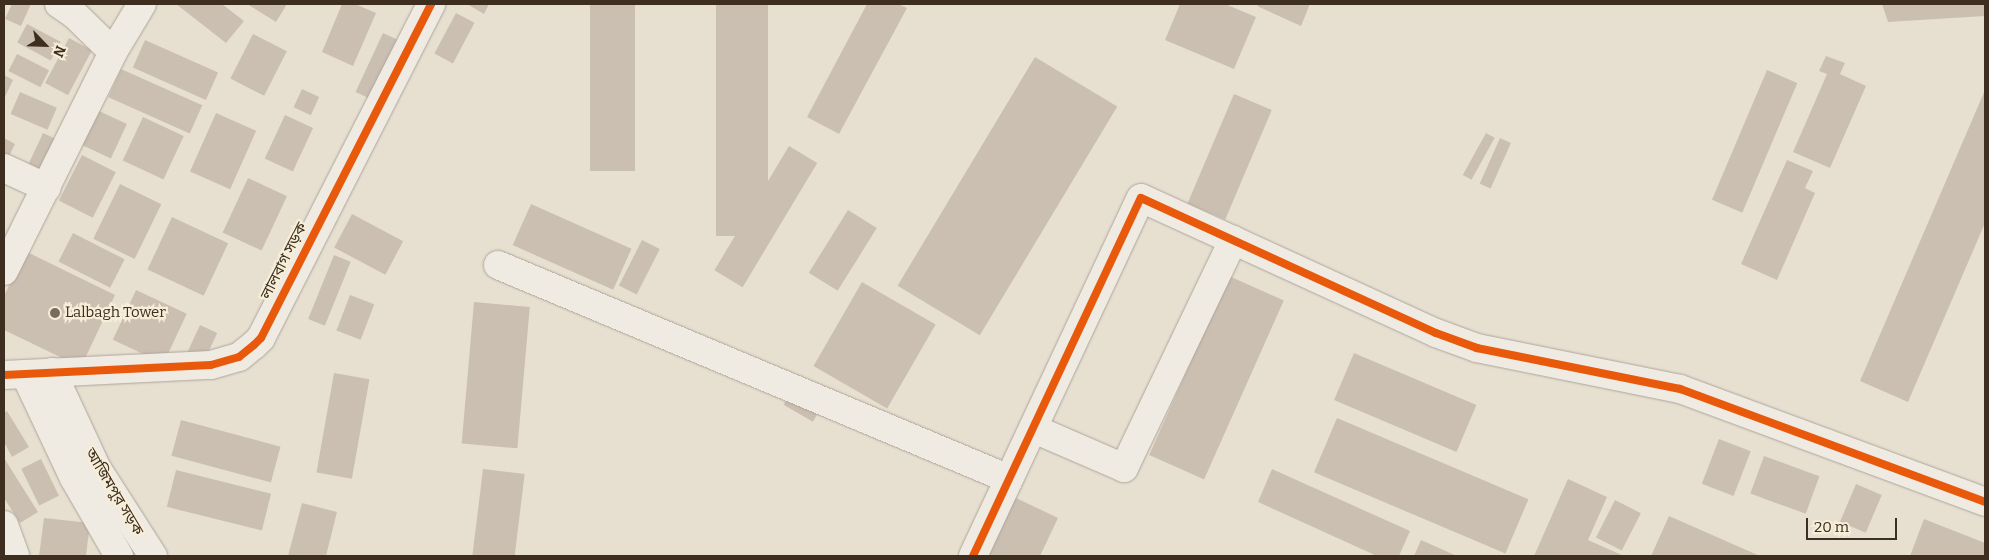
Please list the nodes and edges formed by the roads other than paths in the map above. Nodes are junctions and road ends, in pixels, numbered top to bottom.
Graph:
1 (59, 4) edge
2 (142, 4) edge
3 (431, 4) edge
4 (113, 52) junction
5 (4, 168) edge
6 (47, 188) junction
7 (1233, 240) junction
8 (498, 264) dead end
9 (4, 270) edge
10 (52, 372) junction
11 (15, 374) edge
12 (1034, 429) junction
13 (1009, 479) junction
14 (1985, 502) edge
15 (4, 526) edge
16 (15, 556) edge
17 (120, 556) edge
18 (153, 556) edge
19 (973, 556) edge

1 - 4 street
2 - 4 street
3 - 10 street, লালবাগ সড়ক
4 - 6 street
5 - 6 street
6 - 9 street
7 - 12 street
7 - 12 street
7 - 14 street
8 - 13 street
10 - 11 street, লালবাগ সড়ক
10 - 18 street, আজিমপুর সড়ক
11 - 17 street, আজিমপুর সড়ক
12 - 13 street
13 - 19 street
15 - 16 street

